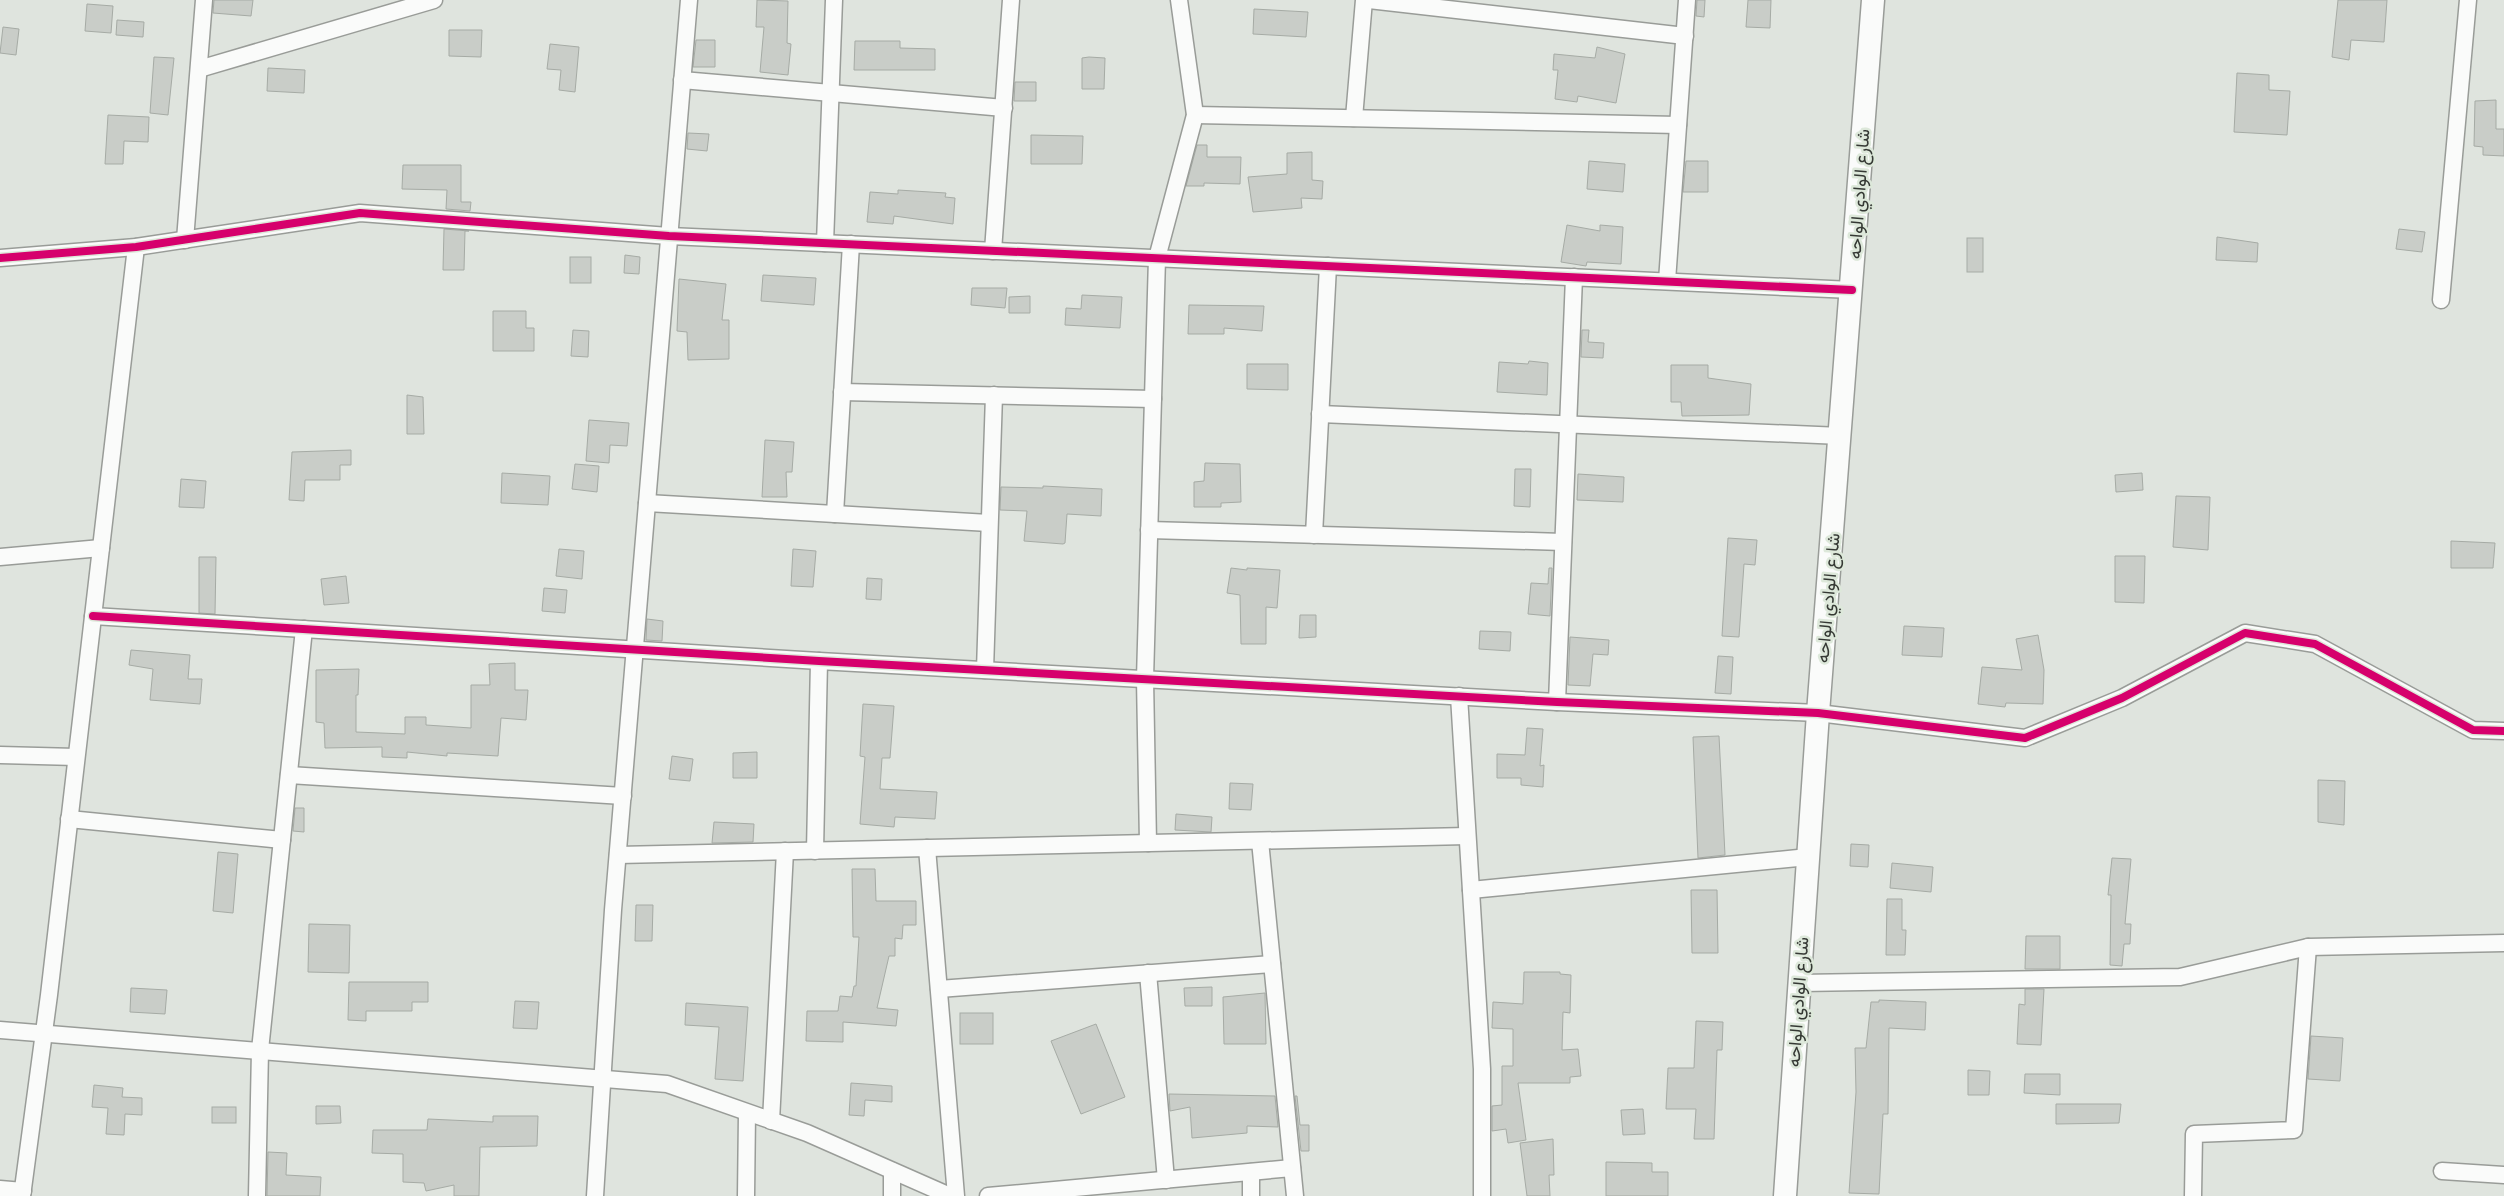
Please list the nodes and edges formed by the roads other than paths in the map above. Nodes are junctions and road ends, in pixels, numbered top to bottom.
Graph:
1 (204, 0) edge
2 (434, 0) edge
3 (689, 0) edge
4 (834, 0) edge
5 (1010, 0) edge
6 (1179, 0) edge
7 (1364, 0) edge
8 (1369, 0) edge
9 (1687, 0) edge
10 (1873, 0) edge
11 (2468, 0) edge
12 (1685, 36) junction
13 (199, 69) junction
14 (682, 80) junction
15 (831, 93) junction
16 (1004, 108) junction
17 (1195, 114) junction
18 (1354, 118) junction
19 (1678, 125) junction
20 (669, 236) junction
21 (185, 240) junction
22 (826, 243) junction
23 (851, 244) junction
24 (136, 247) junction
25 (992, 251) junction
26 (0, 258) edge
27 (1157, 258) junction
28 (1328, 266) junction
29 (1574, 277) junction
30 (1667, 281) junction
31 (1852, 290) junction
32 (2441, 300) dead end
33 (842, 392) junction
34 (994, 395) junction
35 (1153, 399) junction
36 (1320, 414) junction
37 (1568, 425) junction
38 (1841, 436) junction
39 (647, 503) junction
40 (835, 514) junction
41 (989, 523) junction
42 (1149, 530) junction
43 (1314, 535) junction
44 (1563, 542) junction
45 (101, 548) junction
46 (0, 556) edge
47 (93, 616) junction
48 (304, 629) junction
49 (635, 650) junction
50 (818, 661) junction
51 (985, 670) junction
52 (1145, 679) junction
53 (1459, 696) junction
54 (1557, 702) junction
55 (1818, 713) junction
56 (2504, 731) edge
57 (0, 755) edge
58 (76, 756) junction
59 (289, 776) junction
60 (623, 796) junction
61 (69, 819) junction
62 (1468, 836) junction
63 (282, 840) junction
64 (1260, 841) junction
65 (1148, 843) junction
66 (928, 848) junction
67 (786, 851) junction
68 (815, 851) junction
69 (618, 855) junction
70 (1808, 857) junction
71 (1471, 890) junction
72 (2504, 943) edge
73 (2308, 947) junction
74 (1272, 964) junction
75 (1148, 973) junction
76 (1800, 983) junction
77 (939, 989) junction
78 (0, 1030) edge
79 (44, 1032) junction
80 (260, 1050) junction
81 (602, 1079) junction
82 (747, 1113) junction
83 (771, 1121) junction
84 (1292, 1168) junction
85 (892, 1171) junction
86 (2442, 1171) dead end
87 (1250, 1172) junction
88 (2504, 1175) edge
89 (1166, 1180) junction
90 (0, 1189) edge
91 (1079, 1192) edge
92 (23, 1193) edge
93 (257, 1196) edge
94 (595, 1196) edge
95 (746, 1196) edge
96 (892, 1196) edge
97 (950, 1196) edge
98 (956, 1196) edge
99 (988, 1196) edge
100 (1251, 1196) edge
101 (1295, 1196) edge
102 (1482, 1196) edge
103 (1785, 1196) edge
104 (2193, 1196) edge

1 - 13 street
2 - 13 street
3 - 14 street
4 - 15 street
5 - 16 street
6 - 17 street
7 - 18 street
8 - 12 street
9 - 12 street
10 - 31 main road, شارع الوادي الواحه
11 - 32 street
12 - 19 street
13 - 21 street
14 - 15 street
14 - 20 street
15 - 16 street
15 - 22 street
16 - 25 street
17 - 18 street
17 - 27 street
18 - 19 street
19 - 30 street
20 - 21 street
20 - 22 street
20 - 39 street
21 - 24 street
22 - 23 street
23 - 25 street
23 - 33 street
24 - 26 street
24 - 45 street
25 - 27 street
27 - 28 street
27 - 35 street
28 - 29 street
28 - 36 street
29 - 30 street
29 - 37 street
30 - 31 street
31 - 38 main road, شارع الوادي الواحه
33 - 34 street
33 - 40 street
34 - 35 street
34 - 41 street
35 - 42 street
36 - 37 street
36 - 43 street
37 - 38 street
37 - 44 street
38 - 55 main road, شارع الوادي الواحه
39 - 40 street
39 - 49 street
40 - 41 street
41 - 51 street
42 - 43 street
42 - 52 street
43 - 44 street
44 - 54 street
45 - 46 street
45 - 47 street
47 - 48 street
47 - 58 street
48 - 49 street
48 - 59 street
49 - 50 street
49 - 60 street
50 - 51 street
50 - 68 street
51 - 52 street
52 - 53 street
52 - 65 street
53 - 54 street
53 - 62 street
54 - 55 street
55 - 56 street
55 - 70 main road, شارع الوادي الواحه
57 - 58 street
58 - 61 street
59 - 60 street
59 - 63 street
60 - 69 street
61 - 63 street
61 - 79 street
62 - 64 street
62 - 71 street
63 - 80 street
64 - 65 street
64 - 74 street
65 - 66 street
66 - 68 street
66 - 77 street
67 - 68 street
67 - 69 street
67 - 83 street
69 - 81 street
70 - 71 street
70 - 76 main road, شارع الوادي الواحه
71 - 102 street
72 - 73 street
73 - 76 street
73 - 104 street
74 - 75 street
74 - 84 street
75 - 77 street
75 - 89 street
76 - 103 main road, شارع الوادي الواحه
77 - 98 street
78 - 79 street
79 - 80 street
79 - 92 street
80 - 81 street
80 - 93 street
81 - 82 street
81 - 94 street
82 - 83 street
82 - 95 street
83 - 85 street
84 - 87 street
84 - 101 street
85 - 96 street
85 - 97 street
86 - 88 street
87 - 89 street
87 - 100 street
89 - 91 street
90 - 92 street
91 - 99 street

